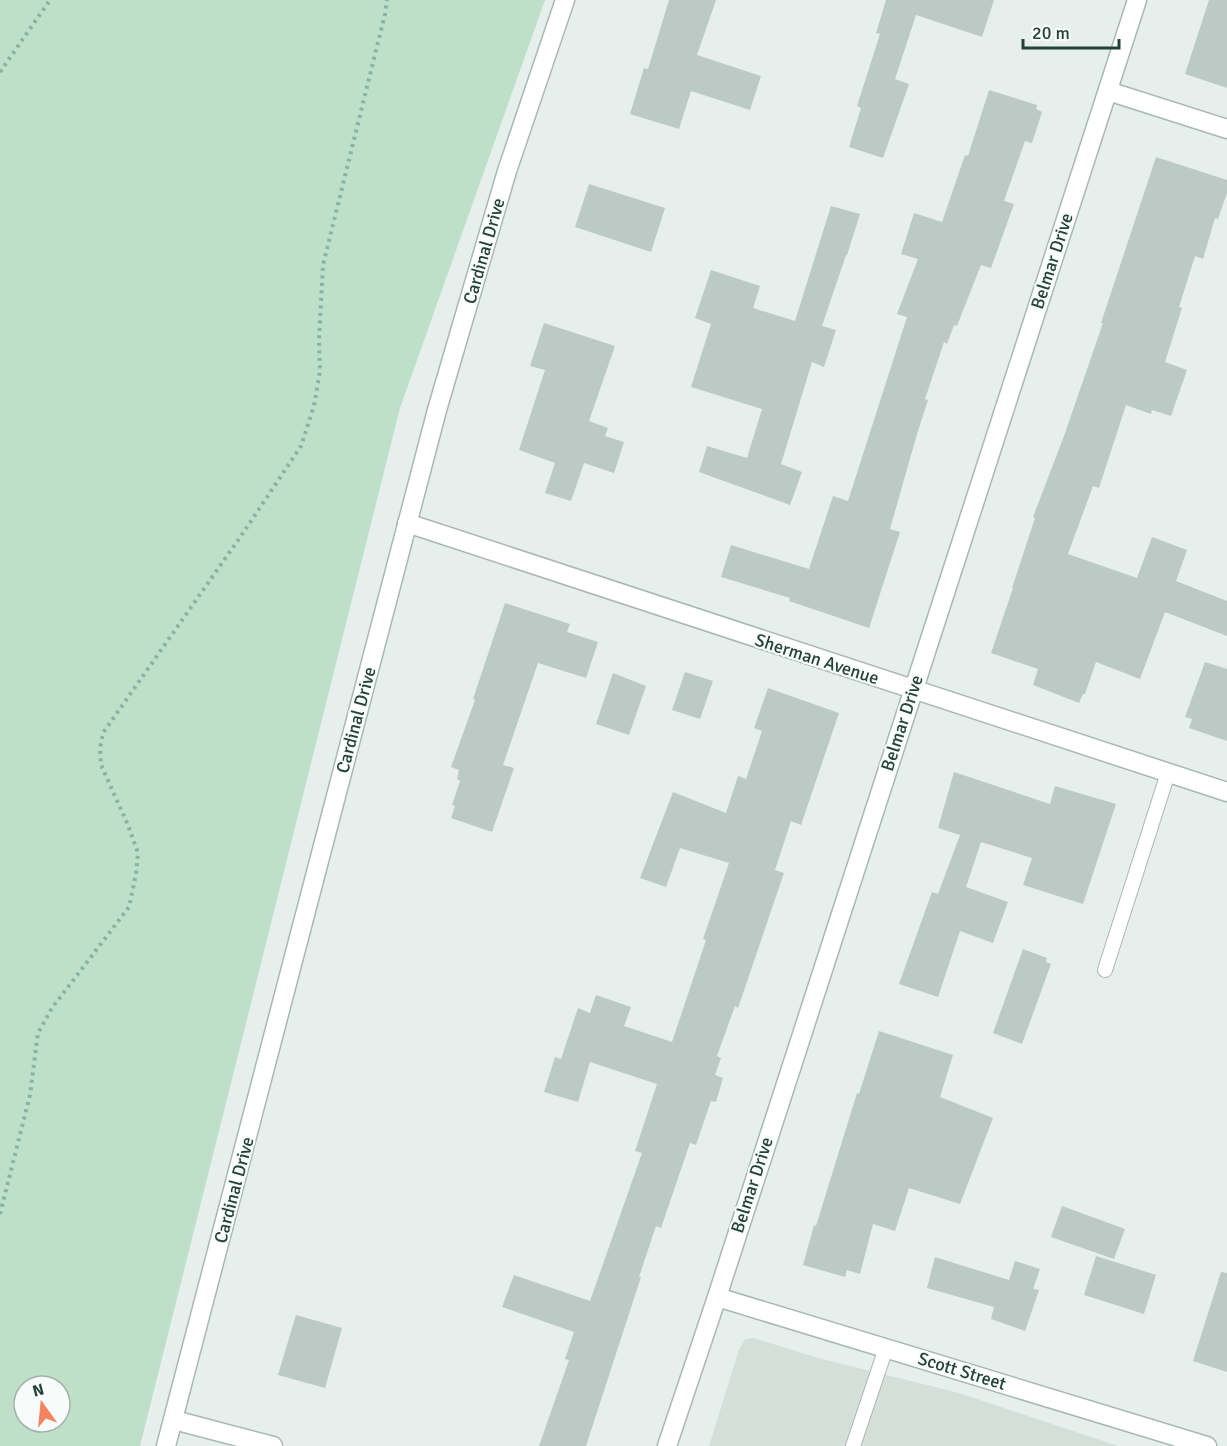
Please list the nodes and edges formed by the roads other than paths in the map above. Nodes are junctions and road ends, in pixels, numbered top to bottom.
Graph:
1 (565, 0) edge
2 (1137, 0) edge
3 (1108, 91) junction
4 (1227, 129) edge
5 (407, 523) junction
6 (913, 691) junction
7 (1168, 773) junction
8 (1227, 792) edge
9 (1105, 970) dead end
10 (717, 1297) junction
11 (886, 1348) junction
12 (174, 1420) junction
13 (166, 1446) edge
14 (273, 1446) edge
15 (667, 1446) edge
16 (853, 1446) edge
17 (1207, 1446) edge

1 - 5 street, Cardinal Drive
2 - 3 street, Belmar Drive
3 - 4 street
3 - 6 street, Belmar Drive
5 - 6 street, Sherman Avenue
5 - 12 street, Cardinal Drive
6 - 7 street, Sherman Avenue
6 - 10 street, Belmar Drive
7 - 8 street, Sherman Avenue
7 - 9 lane
10 - 11 street, Scott Street
10 - 15 street, Belmar Drive
11 - 16 lane
11 - 17 street, Scott Street
12 - 13 street, Cardinal Drive
12 - 14 street

